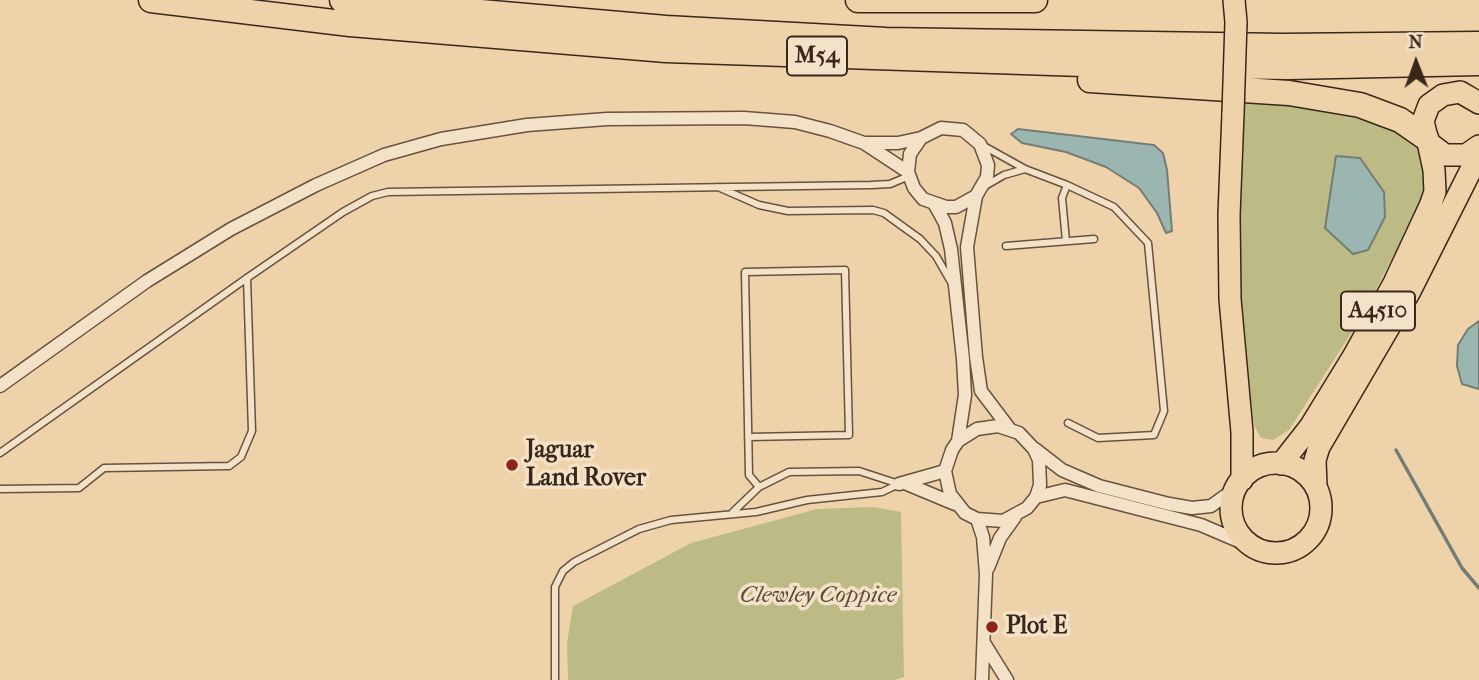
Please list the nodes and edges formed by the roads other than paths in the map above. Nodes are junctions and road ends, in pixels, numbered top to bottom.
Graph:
1 (151, 0) edge
2 (342, 0) edge
3 (858, 0) edge
4 (1035, 0) edge
5 (1234, 0) edge
6 (1479, 44) edge
7 (888, 59) junction
8 (1479, 63) edge
9 (1479, 103) edge
10 (921, 138) junction
11 (1427, 140) junction
12 (864, 143) junction
13 (980, 144) junction
14 (1479, 146) edge
15 (1479, 154) edge
16 (1025, 169) junction
17 (908, 174) junction
18 (1067, 185) junction
19 (715, 186) junction
20 (979, 192) junction
21 (935, 205) junction
22 (1094, 239) dead end
23 (1066, 242) junction
24 (1006, 246) dead end
25 (247, 278) junction
26 (955, 290) junction
27 (0, 386) edge
28 (1068, 422) dead end
29 (1009, 428) junction
30 (1242, 432) junction
31 (748, 438) junction
32 (958, 441) junction
33 (1034, 449) junction
34 (0, 453) edge
35 (1276, 464) junction
36 (945, 471) junction
37 (903, 484) junction
38 (1239, 484) junction
39 (1316, 486) junction
40 (759, 487) junction
41 (0, 489) edge
42 (1035, 497) junction
43 (956, 504) junction
44 (733, 512) junction
45 (1015, 516) junction
46 (977, 519) junction
47 (1255, 548) junction
48 (986, 574) junction
49 (984, 643) junction
50 (555, 680) edge
51 (982, 680) edge
52 (1007, 680) edge

1 - 7 highway, M54
2 - 6 highway, M54
3 - 4 highway
5 - 30 main road, bridge
7 - 8 highway, M54
7 - 11 highway
9 - 11 main road, A4510
10 - 12 street
10 - 13 street
10 - 17 street
11 - 14 main road
11 - 35 main road, A4510
12 - 17 street
12 - 27 street
13 - 16 lane
13 - 20 street
15 - 39 main road, A4510
16 - 18 lane
16 - 20 lane
17 - 19 lane
17 - 21 street
18 - 23 lane
18 - 28 lane
19 - 25 lane
19 - 26 lane
20 - 21 street
20 - 29 street
21 - 26 street
22 - 23 lane
23 - 24 lane
25 - 34 lane
25 - 41 lane
26 - 32 street
29 - 32 street
29 - 33 street
30 - 35 main road
30 - 38 main road
31 - 31 lane
31 - 40 lane
32 - 36 street
33 - 38 street
33 - 42 street
35 - 38 main road, A4510
35 - 39 main road
36 - 37 street
36 - 43 street
37 - 40 lane
37 - 43 street
37 - 44 lane
38 - 47 main road
39 - 47 main road, A4510
40 - 44 lane
42 - 45 street
42 - 47 street
43 - 46 street
44 - 50 lane
45 - 46 street
45 - 48 street
46 - 48 street
48 - 49 street
49 - 51 street
49 - 52 street

